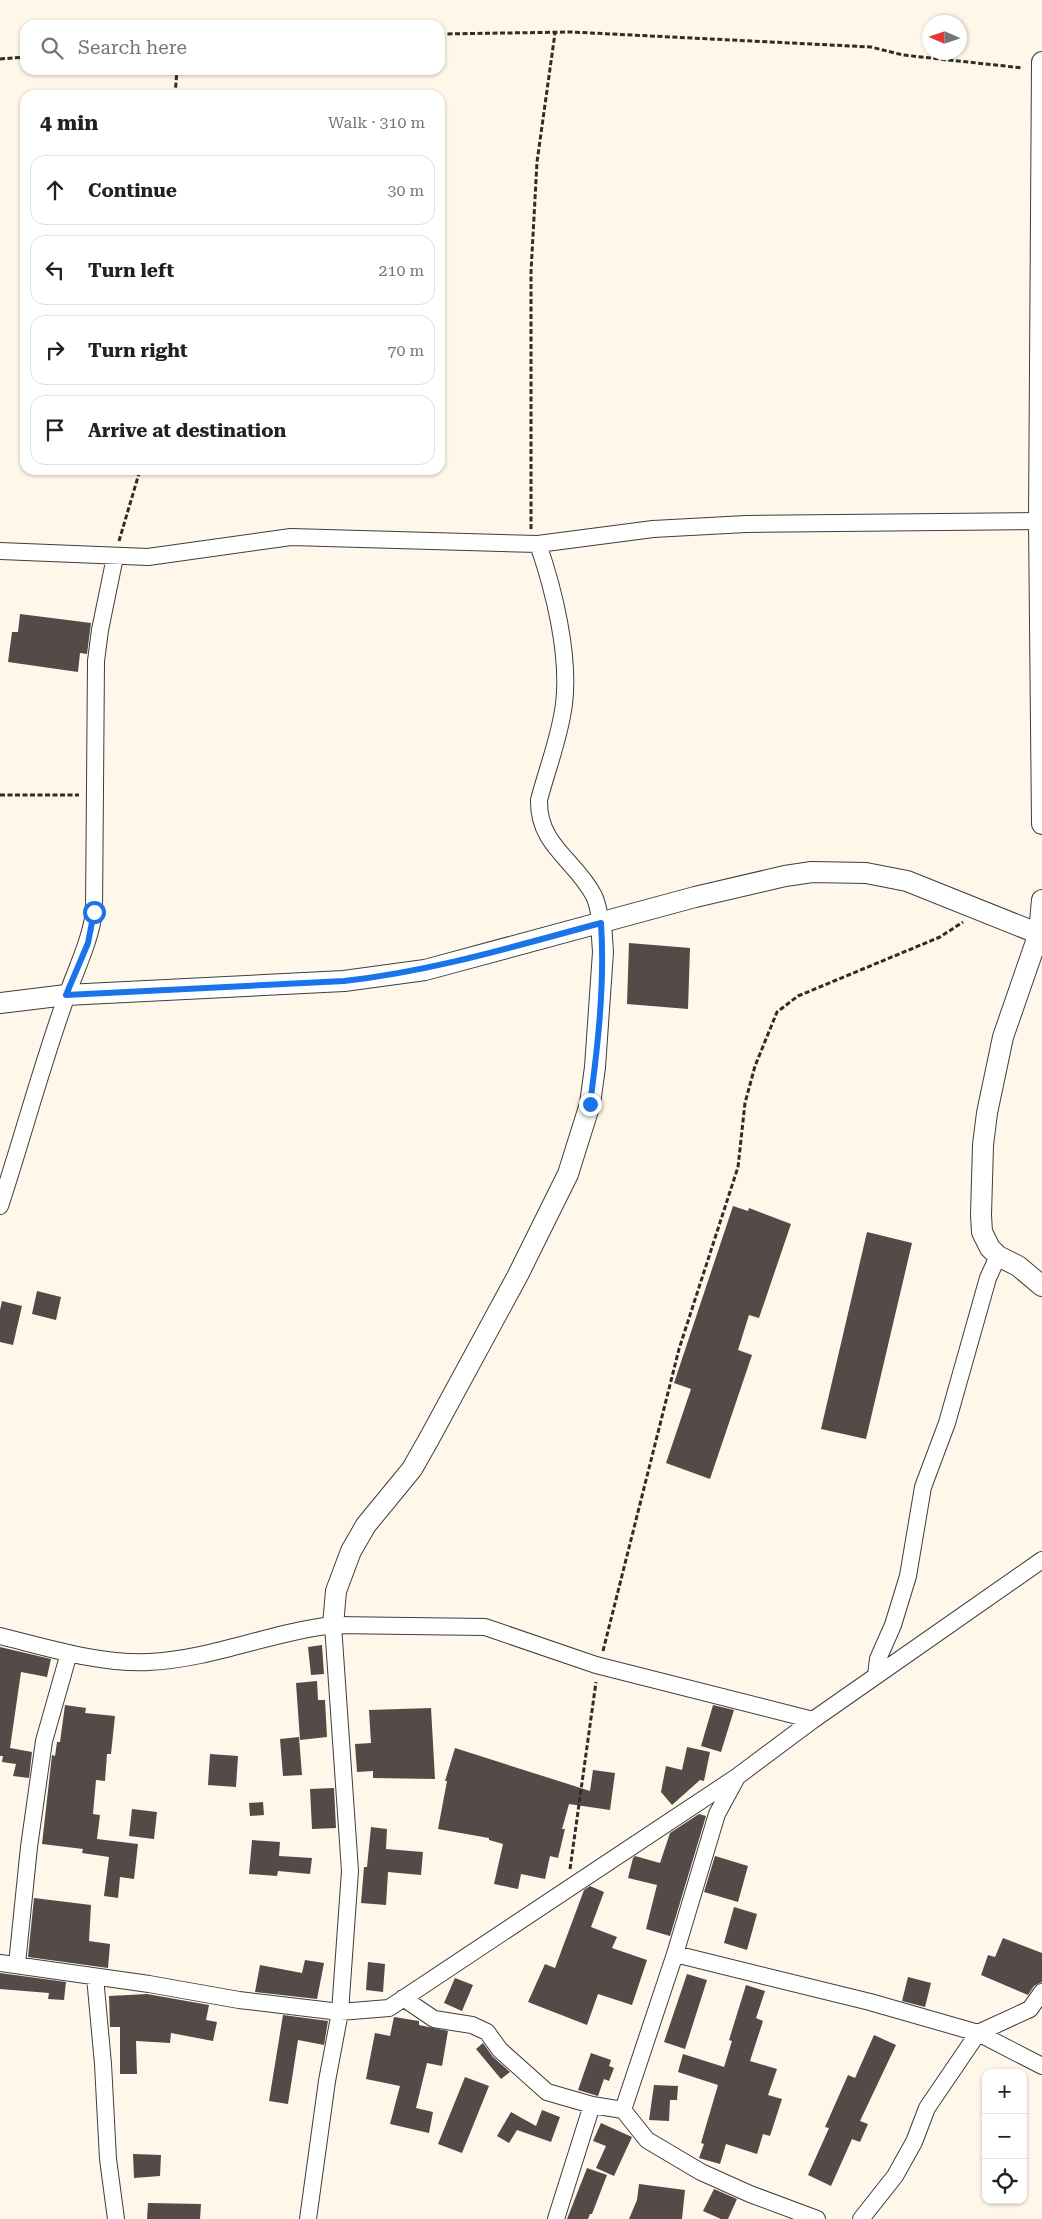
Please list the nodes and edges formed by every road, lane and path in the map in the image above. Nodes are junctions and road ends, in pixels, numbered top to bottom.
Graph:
1 (555, 33) junction
2 (445, 34) edge
3 (20, 57) edge
4 (0, 59) edge
5 (1042, 62) edge
6 (1041, 70) edge
7 (177, 75) edge
8 (175, 90) edge
9 (139, 475) edge
10 (1039, 521) junction
11 (535, 543) junction
12 (0, 551) edge
13 (115, 557) junction
14 (0, 795) edge
15 (95, 795) junction
16 (1042, 824) edge
17 (1042, 900) edge
18 (972, 907) junction
19 (601, 923) junction
20 (1040, 934) edge
21 (66, 995) junction
22 (0, 1003) edge
23 (0, 1206) edge
24 (998, 1256) junction
25 (1042, 1286) edge
26 (1042, 1560) edge
27 (332, 1625) junction
28 (0, 1636) edge
29 (69, 1653) junction
30 (599, 1666) junction
31 (876, 1675) junction
32 (813, 1720) junction
33 (738, 1776) junction
34 (568, 1889) junction
35 (675, 1954) junction
36 (0, 1963) edge
37 (17, 1964) junction
38 (95, 1977) junction
39 (1042, 1992) edge
40 (403, 1998) junction
41 (340, 2012) junction
42 (978, 2032) junction
43 (1042, 2066) edge
44 (592, 2105) junction
45 (622, 2110) junction
46 (116, 2219) edge
47 (308, 2219) edge
48 (556, 2219) edge
49 (817, 2219) edge
50 (861, 2219) edge

1 - 2 path
1 - 6 path
1 - 11 path
3 - 4 path
5 - 6 street
6 - 10 street
7 - 8 path
9 - 13 path
10 - 11 street
10 - 16 street
11 - 13 street
11 - 19 street
12 - 13 street
13 - 15 street
14 - 15 path
15 - 21 street
17 - 20 street
18 - 19 street
18 - 20 street
18 - 30 path
19 - 21 street
19 - 27 street
20 - 24 street
21 - 22 street
21 - 23 street
24 - 25 street
24 - 31 street
26 - 31 street
27 - 29 street
27 - 30 street
27 - 41 street
28 - 29 street
29 - 37 street
30 - 32 street
30 - 34 path
31 - 32 street
32 - 33 street
33 - 34 street
33 - 35 street
34 - 40 street
35 - 42 street
35 - 45 street
36 - 37 street
37 - 38 street
38 - 41 street
38 - 46 street
39 - 42 street
40 - 41 street
40 - 44 street
41 - 47 street
42 - 43 street
42 - 50 street
44 - 45 street
44 - 48 street
45 - 49 street

